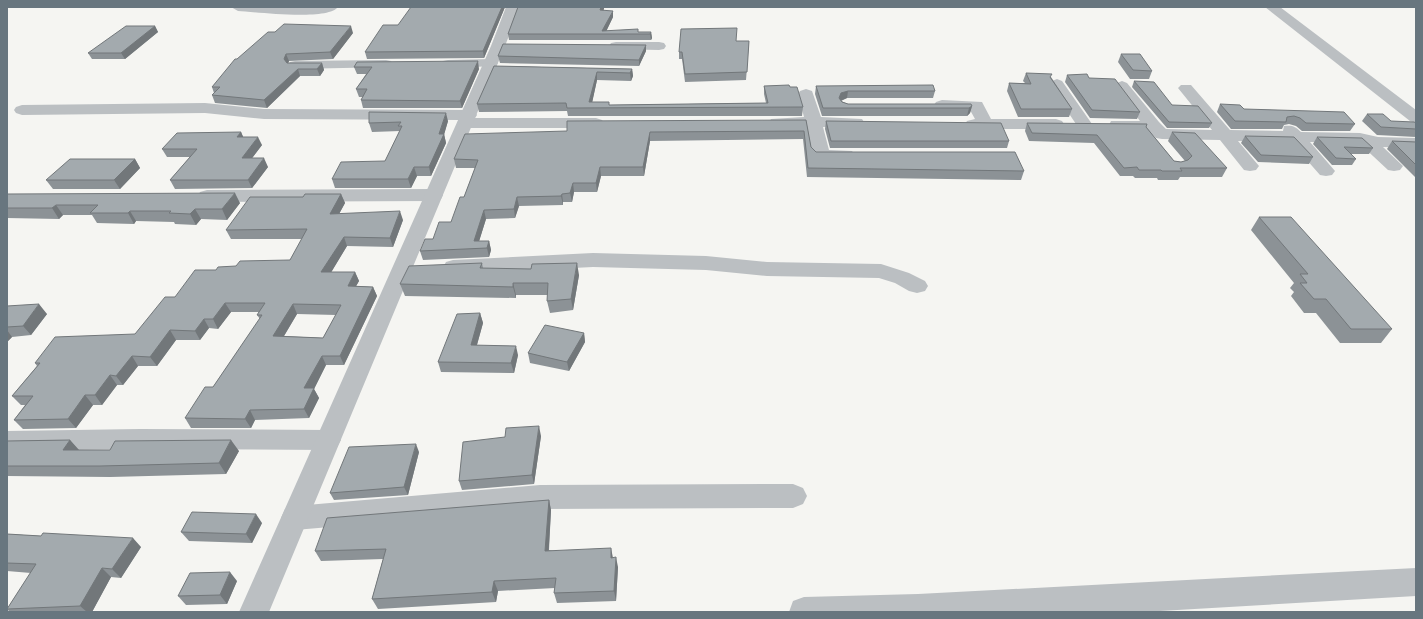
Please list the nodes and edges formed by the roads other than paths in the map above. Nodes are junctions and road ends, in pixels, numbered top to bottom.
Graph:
1 (238, 7) edge
2 (332, 7) edge
3 (513, 7) edge
4 (1272, 7) edge
5 (604, 46) edge
6 (659, 46) dead end
7 (499, 58) junction
8 (397, 64) edge
9 (436, 64) edge
10 (295, 65) edge
11 (1057, 84) edge
12 (1122, 86) edge
13 (1186, 88) dead end
14 (806, 94) dead end
15 (930, 105) edge
16 (22, 110) dead end
17 (1416, 118) edge
18 (467, 119) junction
19 (1350, 120) edge
20 (1283, 121) edge
21 (609, 122) edge
22 (759, 122) edge
23 (814, 122) junction
24 (869, 123) edge
25 (955, 124) edge
26 (986, 124) junction
27 (1094, 129) junction
28 (1156, 131) junction
29 (1224, 135) junction
30 (1296, 137) junction
31 (1367, 139) junction
32 (1416, 142) edge
33 (1167, 152) edge
34 (860, 155) edge
35 (1250, 166) dead end
36 (1394, 166) dead end
37 (1326, 171) dead end
38 (434, 195) junction
39 (189, 196) edge
40 (402, 270) junction
41 (917, 286) dead end
42 (328, 440) junction
43 (7, 441) edge
44 (793, 496) dead end
45 (295, 518) junction
46 (1416, 582) edge
47 (254, 612) edge
48 (804, 612) edge

1 - 2 street
3 - 7 street
4 - 17 street
5 - 6 street
7 - 9 street
7 - 18 street
8 - 10 street
11 - 27 street
12 - 28 street
13 - 29 street
14 - 23 street
15 - 26 street
16 - 18 street
18 - 21 street
18 - 38 street
19 - 31 street
20 - 30 street
22 - 23 street
23 - 24 street
23 - 34 street
25 - 26 street
26 - 27 street
27 - 28 street
28 - 29 street
28 - 33 street
29 - 30 street
29 - 35 street
30 - 31 street
30 - 37 street
31 - 32 street
31 - 36 street
38 - 39 street
38 - 40 street
40 - 41 street
40 - 42 street
42 - 43 street
42 - 45 street
44 - 45 street
45 - 47 street
46 - 48 street

